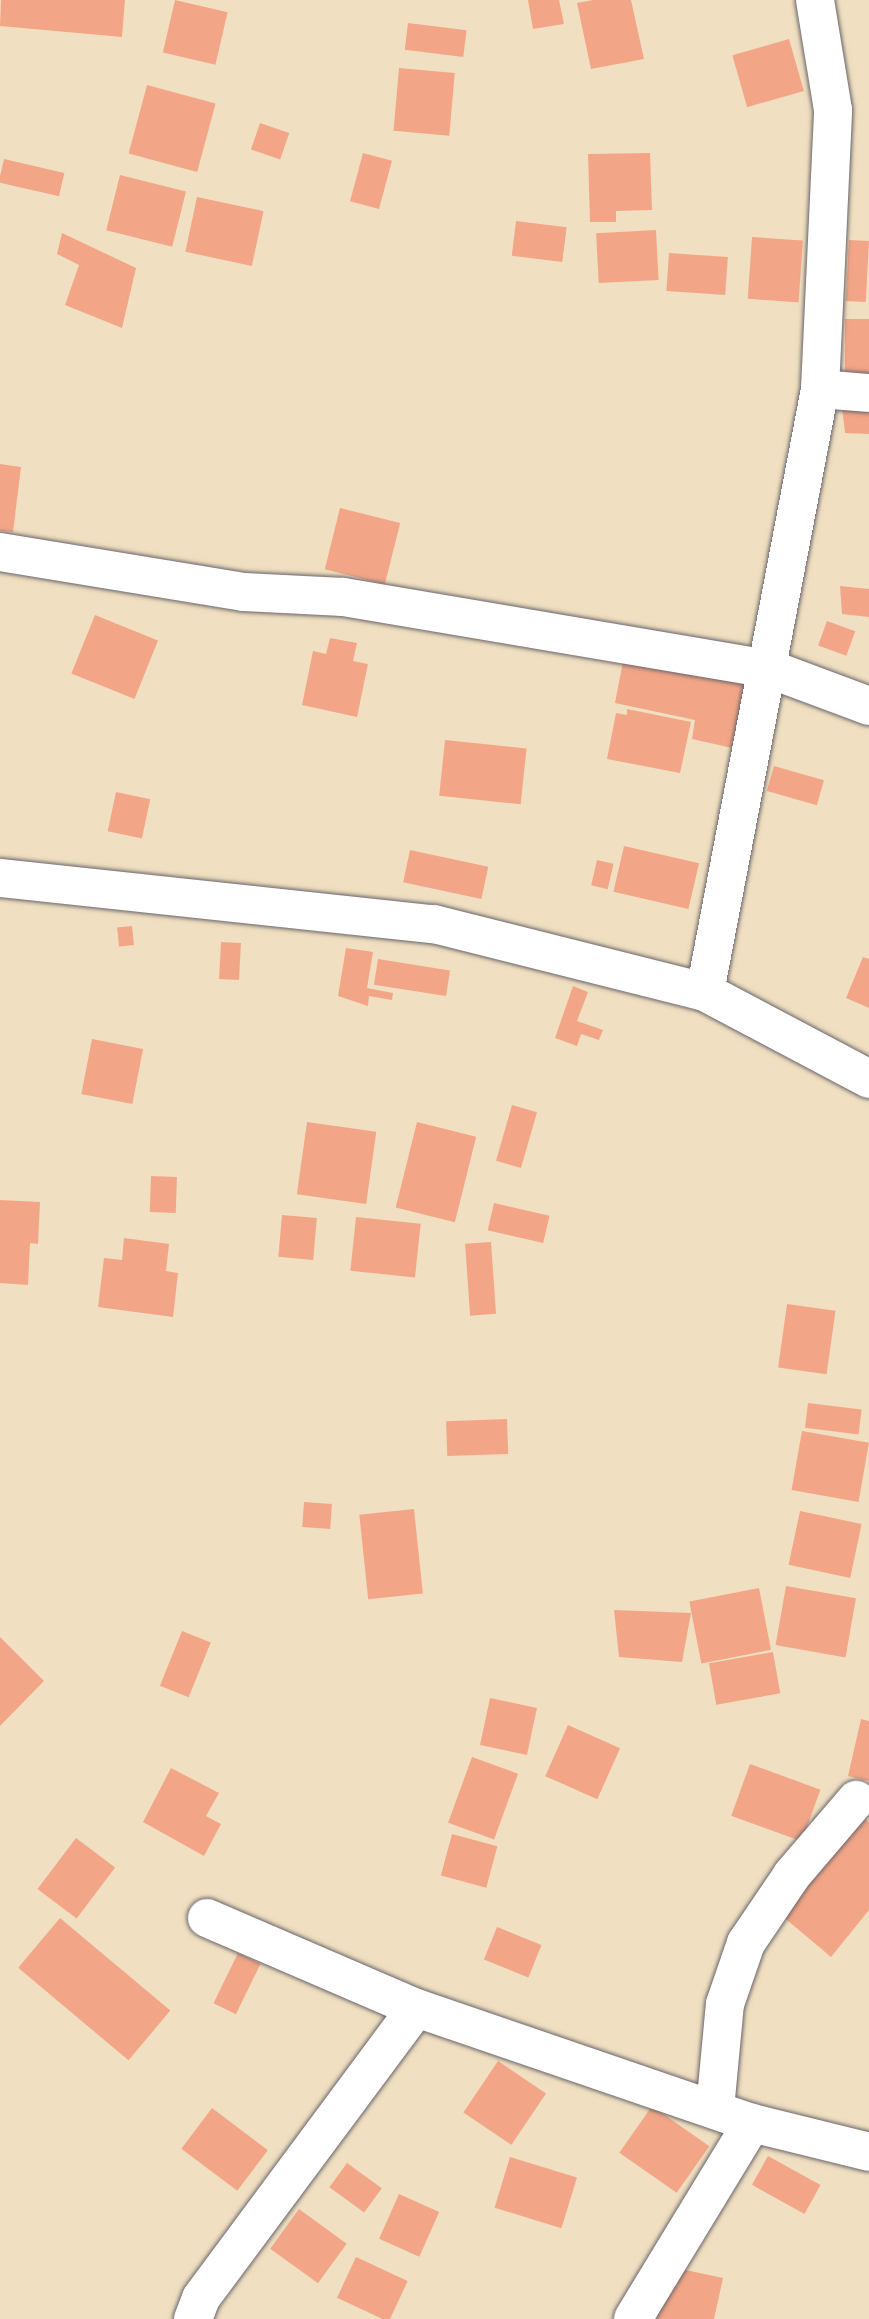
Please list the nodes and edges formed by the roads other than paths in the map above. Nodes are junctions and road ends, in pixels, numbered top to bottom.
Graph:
1 (815, 0) edge
2 (820, 389) junction
3 (869, 393) edge
4 (0, 552) edge
5 (770, 669) junction
6 (869, 706) edge
7 (0, 878) edge
8 (705, 992) junction
9 (869, 1079) edge
10 (856, 1800) dead end
11 (207, 1918) dead end
12 (416, 2008) junction
13 (715, 2109) junction
14 (752, 2123) junction
15 (869, 2152) edge
16 (193, 2319) edge
17 (633, 2319) edge

1 - 2 street
2 - 3 street
2 - 5 street
4 - 5 street
5 - 6 street
5 - 8 street
7 - 8 street
8 - 9 street
10 - 13 street
11 - 12 street
12 - 13 street
12 - 16 street
13 - 14 street
14 - 15 street
14 - 17 street

